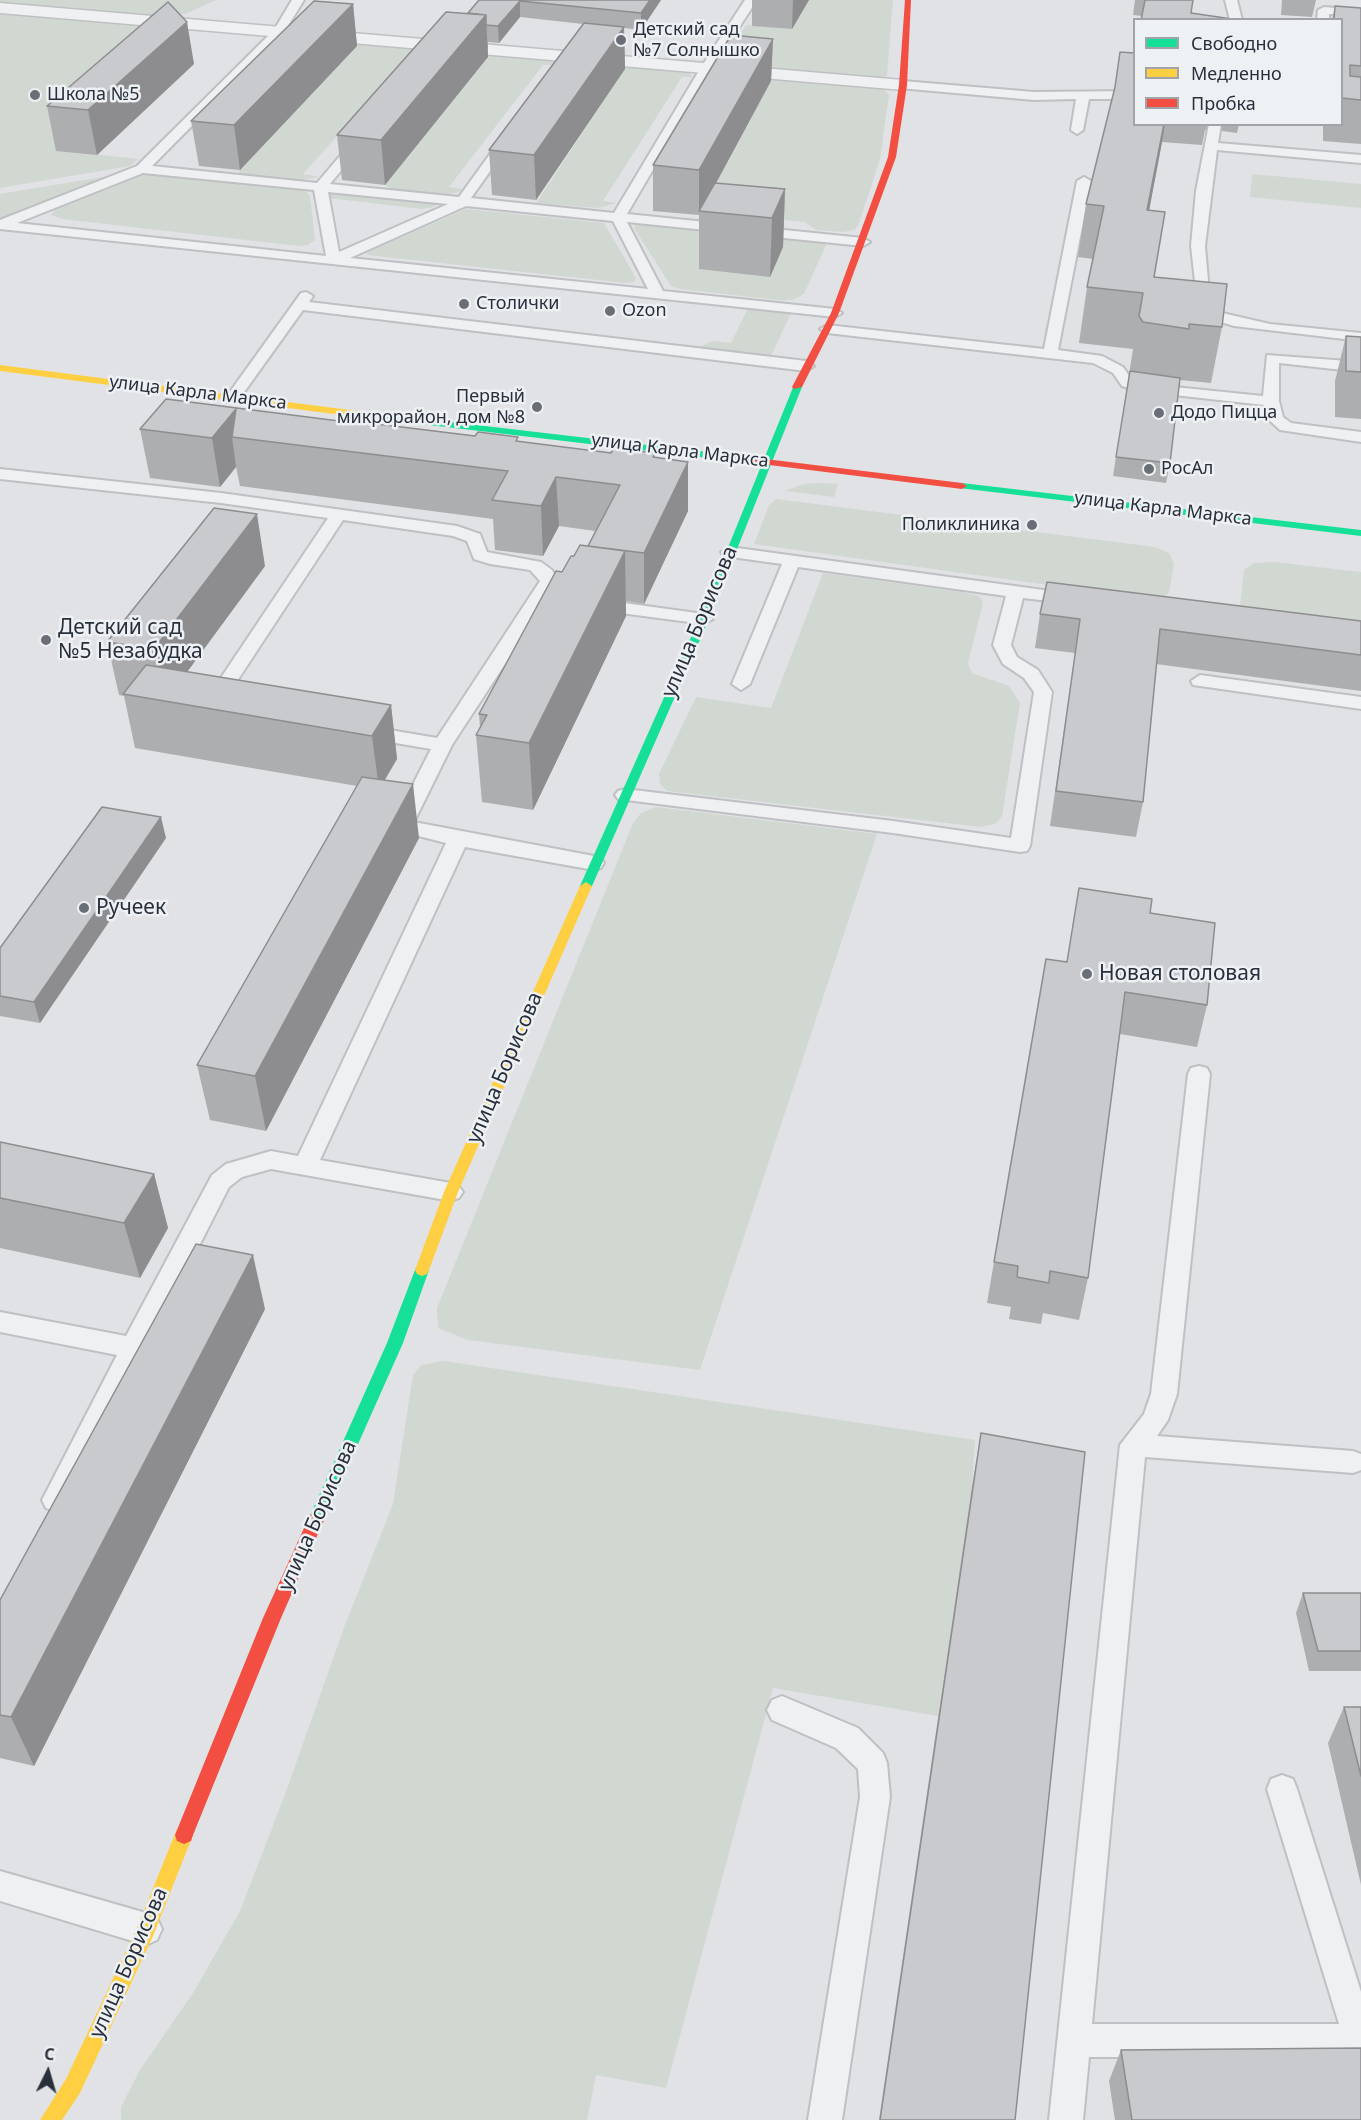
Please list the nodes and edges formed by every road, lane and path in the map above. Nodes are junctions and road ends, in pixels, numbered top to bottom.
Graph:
1 (298, 0) edge
2 (751, 0) edge
3 (908, 0) edge
4 (1231, 0) edge
5 (0, 8) edge
6 (1361, 13) edge
7 (1236, 18) edge
8 (1323, 18) edge
9 (279, 32) junction
10 (440, 45) junction
11 (568, 56) junction
12 (425, 62) edge
13 (706, 69) junction
14 (555, 74) edge
15 (903, 85) junction
16 (1133, 95) edge
17 (1083, 97) junction
18 (1215, 126) edge
19 (514, 129) edge
20 (1077, 130) dead end
21 (365, 134) edge
22 (1213, 146) junction
23 (1361, 159) edge
24 (142, 169) junction
25 (1084, 180) dead end
26 (320, 187) junction
27 (461, 203) junction
28 (618, 218) junction
29 (0, 225) edge
30 (863, 242) junction
31 (334, 260) junction
32 (326, 273) dead end
33 (657, 293) junction
34 (835, 312) junction
35 (1270, 328) junction
36 (827, 329) junction
37 (1361, 337) edge
38 (1050, 354) junction
39 (1272, 358) junction
40 (806, 366) junction
41 (0, 368) edge
42 (1361, 368) edge
43 (232, 399) junction
44 (1271, 401) junction
45 (1361, 437) edge
46 (767, 461) junction
47 (0, 474) edge
48 (339, 514) junction
49 (1361, 533) edge
50 (730, 552) junction
51 (792, 560) junction
52 (1016, 592) junction
53 (540, 597) junction
54 (1096, 603) edge
55 (704, 619) junction
56 (1200, 681) dead end
57 (741, 684) dead end
58 (1361, 703) edge
59 (235, 708) edge
60 (350, 729) edge
61 (442, 745) junction
62 (625, 795) junction
63 (458, 839) junction
64 (594, 863) junction
65 (1199, 1074) dead end
66 (305, 1166) junction
67 (451, 1192) junction
68 (0, 1322) edge
69 (133, 1348) junction
70 (1133, 1445) junction
71 (1353, 1462) dead end
72 (43, 1527) edge
73 (782, 1710) dead end
74 (1282, 1789) dead end
75 (0, 1886) edge
76 (146, 1929) junction
77 (1075, 2040) junction
78 (1360, 2041) edge
79 (50, 2120) edge
80 (825, 2120) edge
81 (1066, 2120) edge

1 - 9 lane
2 - 13 lane
3 - 15 street, улица Борисова
4 - 7 lane
5 - 9 street
6 - 8 lane
9 - 10 street
9 - 24 lane
10 - 11 street
10 - 12 lane
11 - 13 street
11 - 14 lane
13 - 15 street
13 - 28 lane
15 - 17 lane
15 - 30 street, улица Борисова
16 - 17 lane
17 - 20 lane
18 - 22 lane
19 - 27 lane
21 - 26 lane
22 - 23 lane
22 - 35 lane
24 - 26 lane
24 - 29 lane
25 - 38 lane
26 - 27 lane
26 - 31 lane
27 - 28 lane
27 - 31 lane
28 - 30 lane
28 - 33 lane
29 - 31 lane
30 - 34 street, улица Борисова
31 - 32 lane
31 - 33 lane
33 - 34 lane
34 - 36 street, улица Борисова
35 - 37 lane
35 - 39 lane
36 - 38 lane
36 - 40 street, улица Борисова
38 - 44 lane
39 - 42 lane
39 - 44 lane
40 - 43 lane
40 - 46 street, улица Борисова
41 - 43 street, улица Карла Маркса
43 - 46 street, улица Карла Маркса
44 - 45 lane
46 - 49 street, улица Карла Маркса
46 - 50 street, улица Борисова
47 - 48 lane
48 - 53 lane
48 - 59 lane
50 - 51 lane
50 - 55 street, улица Борисова
51 - 52 lane
51 - 57 lane
52 - 54 lane
52 - 62 lane
53 - 55 lane
53 - 61 lane
55 - 62 street, улица Борисова
56 - 58 lane
60 - 61 lane
61 - 63 lane
62 - 64 street, улица Борисова
63 - 64 lane
63 - 66 lane
64 - 67 street, улица Борисова
65 - 70 lane
66 - 67 lane
66 - 69 lane
67 - 76 street, улица Борисова
68 - 69 lane
69 - 72 lane
70 - 71 lane
70 - 77 lane
73 - 80 lane
74 - 78 lane
75 - 76 lane
76 - 79 street, улица Борисова
77 - 78 lane
77 - 81 lane

